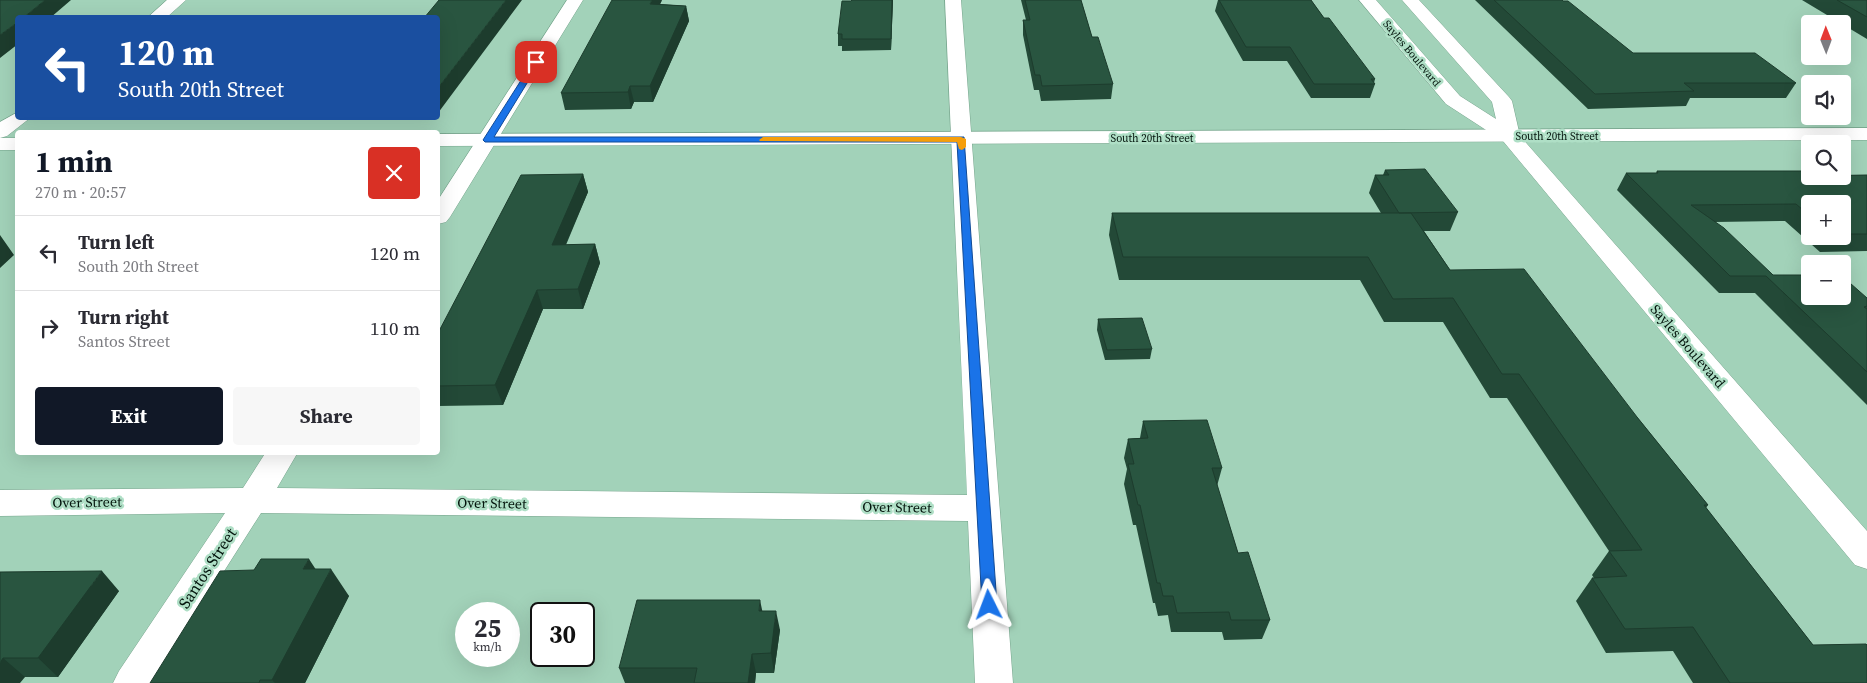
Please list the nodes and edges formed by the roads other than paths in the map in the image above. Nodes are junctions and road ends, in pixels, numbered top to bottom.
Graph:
1 (178, 0) edge
2 (575, 0) edge
3 (953, 0) edge
4 (1367, 0) edge
5 (1410, 0) edge
6 (158, 15) edge
7 (17, 120) edge
8 (0, 132) edge
9 (1867, 134) edge
10 (1510, 137) junction
11 (961, 139) junction
12 (440, 140) edge
13 (488, 140) junction
14 (0, 144) edge
15 (15, 144) edge
16 (440, 214) edge
17 (281, 455) edge
18 (252, 500) junction
19 (0, 503) edge
20 (984, 508) junction
21 (1867, 555) edge
22 (132, 683) edge
23 (994, 683) edge

1 - 6 street
2 - 13 street
3 - 11 street
4 - 10 street, Sayles Boulevard
5 - 10 street, Sayles Boulevard
7 - 8 street
9 - 10 street, South 20th Street
10 - 11 street, South 20th Street
10 - 21 street, Sayles Boulevard
11 - 13 street, South 20th Street
11 - 20 street
12 - 13 street, South 20th Street
13 - 16 street
14 - 15 street
17 - 18 street, Santos Street
18 - 19 street, Over Street
18 - 20 street, Over Street
18 - 22 street, Santos Street
20 - 23 street

